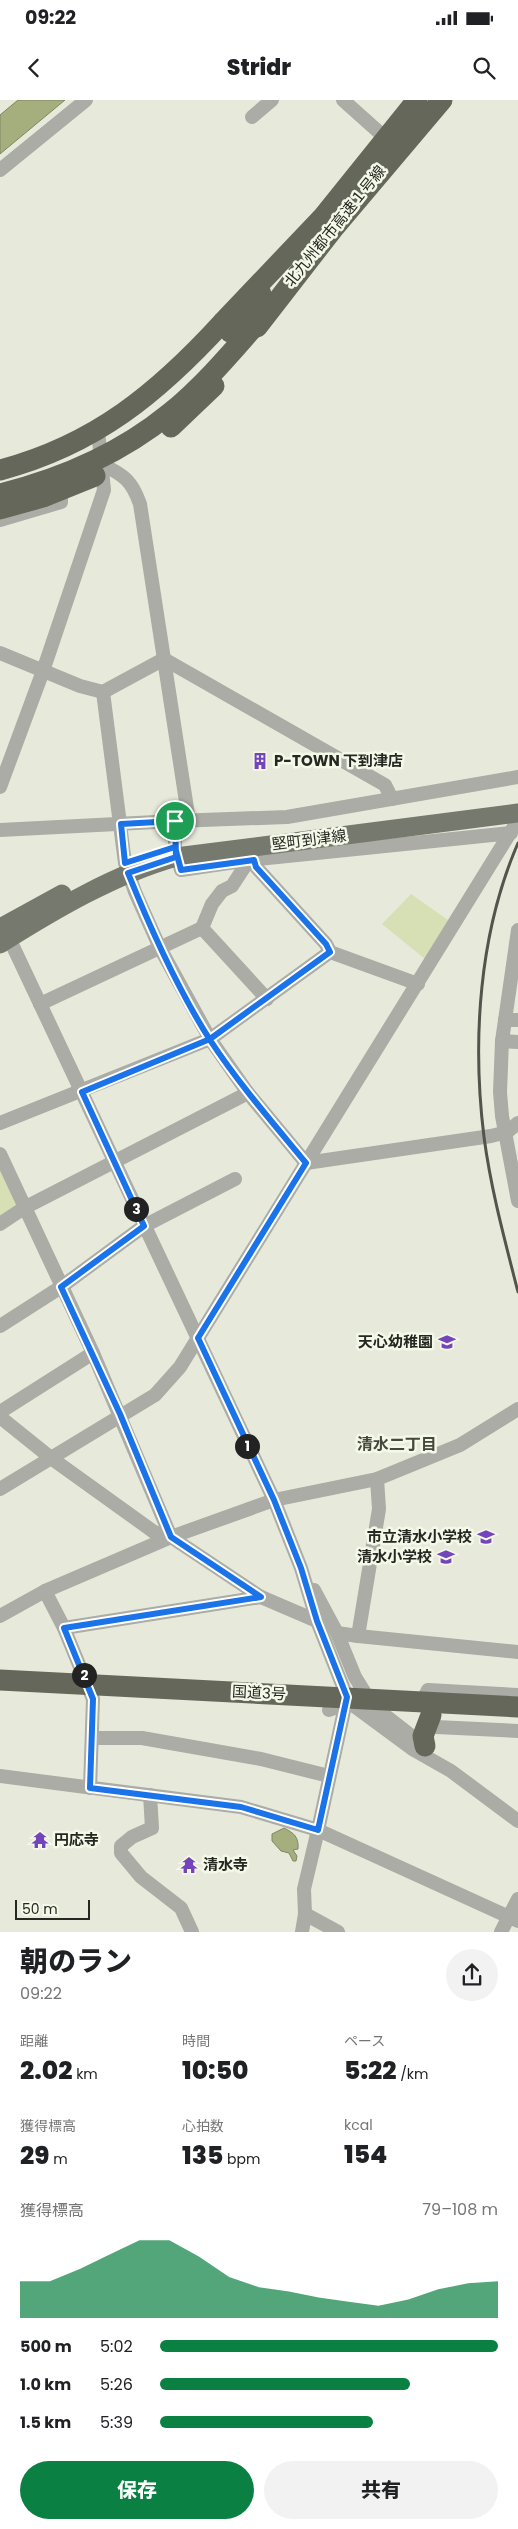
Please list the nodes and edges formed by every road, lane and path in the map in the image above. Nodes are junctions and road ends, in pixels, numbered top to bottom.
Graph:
1 (86, 100) edge
2 (272, 100) edge
3 (343, 100) edge
4 (408, 100) edge
5 (418, 100) edge
6 (435, 100) edge
7 (442, 100) edge
8 (252, 117) dead end
9 (402, 132) junction
10 (382, 134) junction
11 (0, 170) edge
12 (321, 219) junction
13 (267, 312) junction
14 (99, 440) junction
15 (103, 464) junction
16 (0, 470) edge
17 (0, 477) edge
18 (60, 482) junction
19 (0, 484) edge
20 (0, 494) edge
21 (0, 501) edge
22 (0, 509) edge
23 (0, 520) edge
24 (0, 653) edge
25 (164, 659) junction
26 (43, 670) junction
27 (104, 692) junction
28 (518, 777) edge
29 (0, 786) edge
30 (392, 800) junction
31 (518, 802) edge
32 (518, 813) edge
33 (518, 820) edge
34 (182, 821) junction
35 (121, 824) junction
36 (0, 830) edge
37 (511, 833) junction
38 (300, 836) junction
39 (175, 852) junction
40 (251, 860) junction
41 (126, 868) junction
42 (202, 928) junction
43 (518, 930) edge
44 (3, 931) edge
45 (160, 948) junction
46 (330, 952) junction
47 (418, 984) junction
48 (267, 1000) junction
49 (40, 1004) junction
50 (511, 1020) edge
51 (210, 1039) junction
52 (502, 1041) junction
53 (518, 1042) edge
54 (82, 1092) junction
55 (248, 1093) junction
56 (0, 1123) edge
57 (512, 1128) edge
58 (0, 1154) edge
59 (114, 1163) junction
60 (306, 1163) junction
61 (235, 1179) dead end
62 (518, 1201) edge
63 (24, 1208) junction
64 (0, 1224) edge
65 (144, 1226) junction
66 (61, 1287) junction
67 (0, 1326) edge
68 (198, 1338) junction
69 (93, 1353) junction
70 (518, 1409) edge
71 (0, 1412) edge
72 (120, 1414) junction
73 (0, 1417) edge
74 (51, 1458) junction
75 (377, 1479) junction
76 (0, 1489) edge
77 (274, 1500) junction
78 (171, 1537) junction
79 (46, 1591) junction
80 (261, 1597) junction
81 (0, 1616) edge
82 (323, 1620) junction
83 (64, 1628) junction
84 (337, 1633) junction
85 (358, 1636) junction
86 (518, 1652) edge
87 (338, 1676) junction
88 (0, 1680) edge
89 (91, 1692) junction
90 (518, 1694) edge
91 (0, 1695) edge
92 (350, 1705) junction
93 (518, 1707) edge
94 (427, 1708) junction
95 (518, 1719) edge
96 (518, 1730) edge
97 (93, 1738) junction
98 (425, 1746) junction
99 (451, 1771) junction
100 (0, 1776) edge
101 (329, 1776) junction
102 (90, 1788) junction
103 (150, 1796) junction
104 (518, 1821) edge
105 (318, 1830) junction
106 (518, 1899) edge
107 (305, 1914) junction
108 (513, 1918) edge
109 (192, 1932) edge
110 (302, 1932) edge
111 (338, 1932) edge
112 (501, 1932) edge

1 - 11 street
2 - 8 street
3 - 10 street
4 - 10 street
5 - 9 highway, 北九州都市高速１号線
6 - 9 highway, 北九州都市高速１号線
6 - 15 street
7 - 9 highway, 北九州都市高速１号線
9 - 12 highway, 北九州都市高速１号線
9 - 13 highway, 北九州都市高速１号線
10 - 14 street
12 - 16 highway, bridge
12 - 19 highway, bridge
13 - 20 highway, bridge
13 - 22 highway, bridge
14 - 15 street
14 - 17 street
15 - 18 street
15 - 25 street
15 - 26 street
18 - 21 street
18 - 23 street
24 - 26 street
25 - 27 street
25 - 30 street
25 - 34 street
26 - 27 street
26 - 29 street
27 - 35 street
28 - 30 street
30 - 34 street
31 - 38 main road, 堅町到津線
32 - 38 main road, 堅町到津線
33 - 37 street
34 - 35 street
34 - 39 street
35 - 36 street
35 - 41 street
37 - 40 street
37 - 47 street
38 - 39 main road, 堅町到津線
39 - 40 street
39 - 41 main road, 堅町到津線
40 - 42 street
40 - 46 street
41 - 44 main road, 堅町到津線
41 - 45 street
42 - 45 street
42 - 48 street
43 - 50 street
44 - 49 street
45 - 49 street
45 - 51 street
46 - 47 street
46 - 48 street
47 - 60 street
48 - 51 street
49 - 54 street
50 - 52 street
51 - 54 street
51 - 55 street
52 - 53 street
52 - 57 street
54 - 56 street
54 - 59 street
55 - 59 street
55 - 60 street
57 - 60 street
57 - 62 street
58 - 63 street
59 - 63 street
59 - 65 street
60 - 68 street
61 - 65 street
63 - 64 street
63 - 66 street
65 - 66 street
65 - 68 street
66 - 67 street
66 - 69 street
68 - 72 street
68 - 77 street
69 - 71 street
69 - 72 street
70 - 75 street
72 - 74 street
72 - 78 street
73 - 74 street
74 - 76 street
74 - 78 street
75 - 77 street
75 - 85 street
77 - 78 street
77 - 82 street
78 - 79 street
78 - 80 street
79 - 81 street
79 - 83 street
80 - 82 street
80 - 83 street
82 - 84 street
82 - 87 street
82 - 92 street
83 - 89 street
84 - 85 street
84 - 92 street
85 - 86 street
87 - 92 street
87 - 92 street
88 - 89 highway, 国道3号
89 - 91 highway, 国道3号
89 - 92 highway, 国道3号
89 - 97 street
90 - 94 street
92 - 94 highway, 国道3号
92 - 98 street
92 - 99 street
92 - 101 street
93 - 94 highway, 国道3号
94 - 95 highway, 国道3号
94 - 96 street
94 - 98 highway
97 - 101 street
97 - 102 street
98 - 99 street
99 - 104 street
100 - 102 street
101 - 105 street
102 - 103 street
103 - 105 street
103 - 109 street
105 - 107 street
105 - 108 street
106 - 108 street
107 - 110 street
107 - 111 street
108 - 112 street

